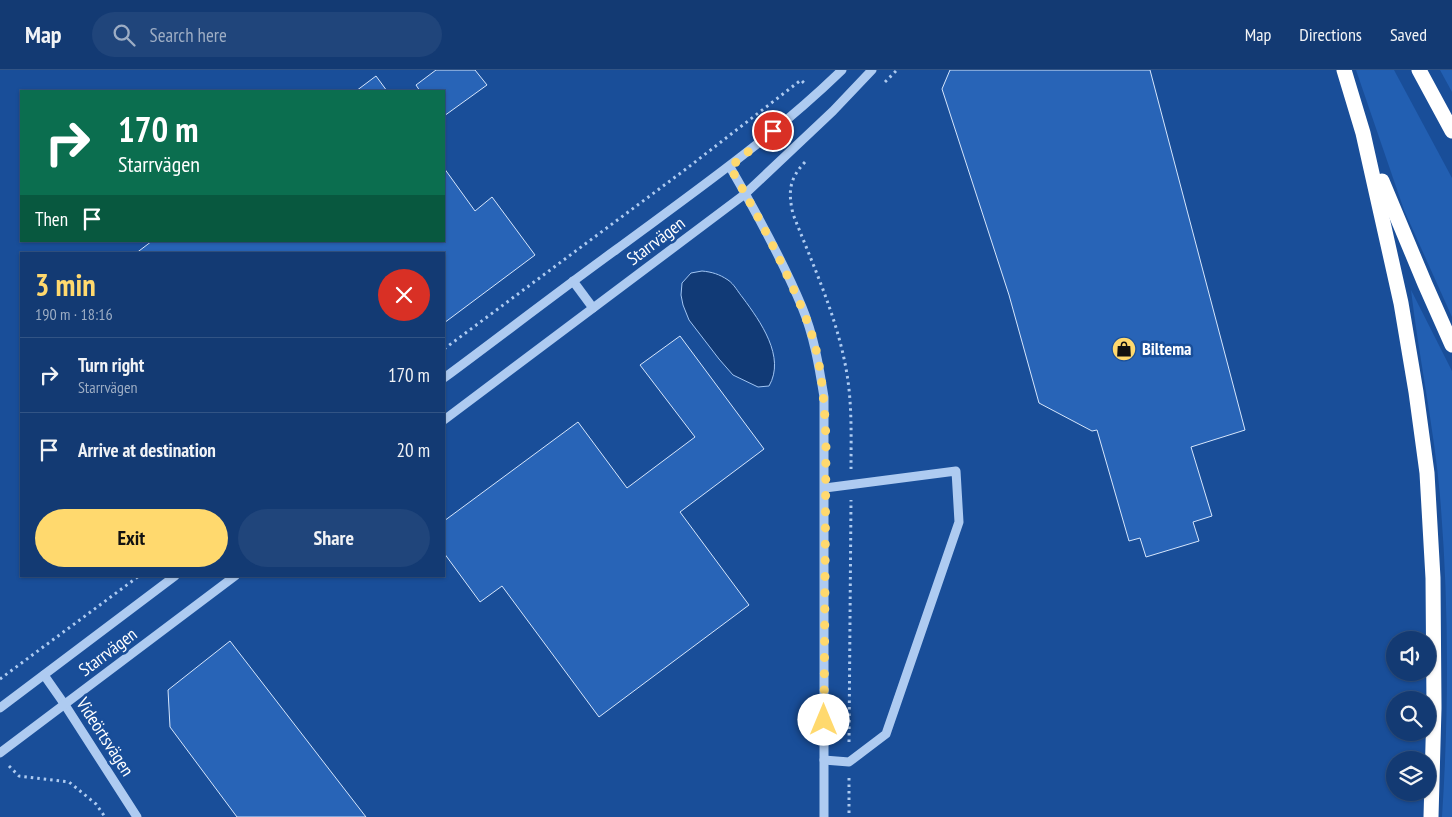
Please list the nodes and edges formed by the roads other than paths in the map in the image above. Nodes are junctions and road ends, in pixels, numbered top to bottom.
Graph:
1 (842, 70) edge
2 (872, 70) edge
3 (1344, 70) edge
4 (1419, 70) edge
5 (1452, 131) edge
6 (1363, 133) junction
7 (730, 167) junction
8 (745, 194) junction
9 (573, 281) junction
10 (593, 308) junction
11 (1452, 345) edge
12 (445, 377) edge
13 (445, 419) edge
14 (825, 488) junction
15 (174, 577) edge
16 (234, 577) edge
17 (44, 675) junction
18 (65, 704) junction
19 (0, 708) edge
20 (0, 753) edge
21 (824, 760) junction
22 (137, 817) edge
23 (824, 817) edge
24 (1431, 817) edge

1 - 7 street, Starrvägen
2 - 8 street, Starrvägen
3 - 6 highway
4 - 5 highway
6 - 11 highway
6 - 24 highway
7 - 8 street
7 - 9 street, Starrvägen
8 - 10 street, Starrvägen
8 - 14 street
9 - 10 street
9 - 12 street, Starrvägen
10 - 13 street, Starrvägen
14 - 21 street
14 - 21 street
15 - 17 street, Starrvägen
16 - 18 street, Starrvägen
17 - 18 street, Videörtsvägen
17 - 19 street, Starrvägen
18 - 20 street, Starrvägen
18 - 22 street, Videörtsvägen
21 - 23 street

